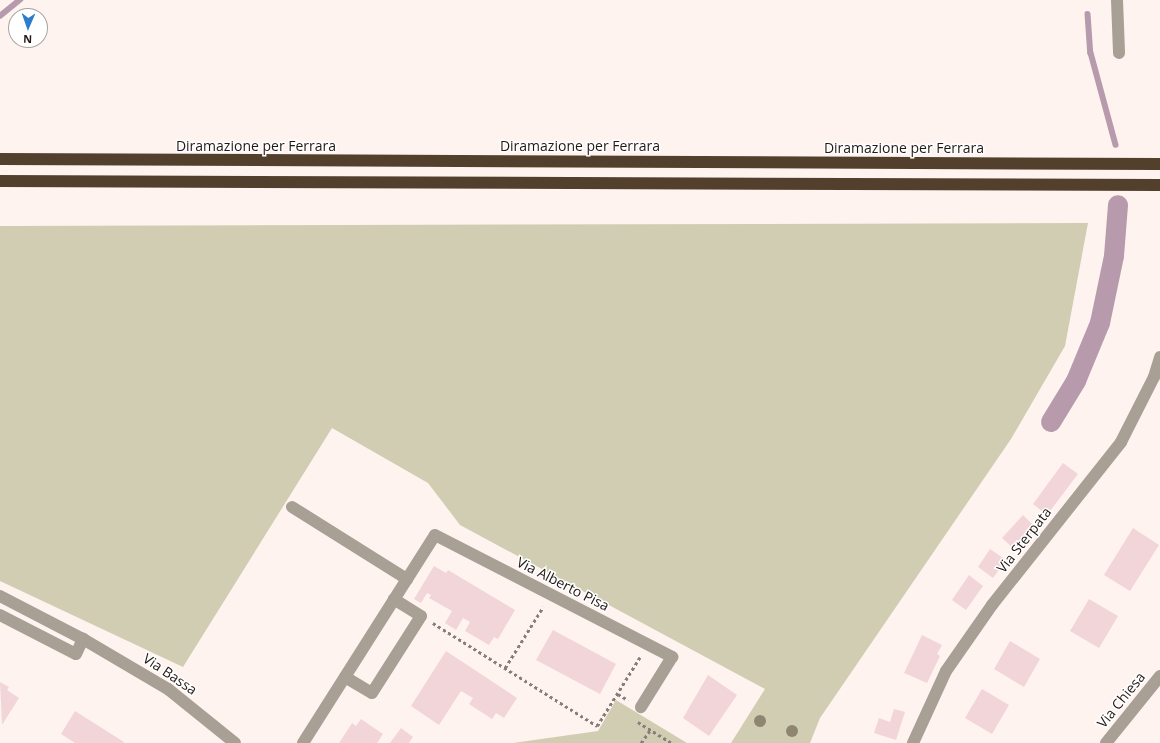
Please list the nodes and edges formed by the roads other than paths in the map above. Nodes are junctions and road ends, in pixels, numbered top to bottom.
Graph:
1 (1117, 0) edge
2 (1119, 53) dead end
3 (0, 160) edge
4 (1160, 164) edge
5 (0, 181) edge
6 (1160, 185) edge
7 (1160, 357) edge
8 (292, 506) dead end
9 (407, 579) junction
10 (0, 596) edge
11 (394, 600) junction
12 (0, 615) edge
13 (83, 639) junction
14 (1160, 676) edge
15 (345, 677) junction
16 (641, 708) dead end
17 (235, 743) edge
18 (303, 743) edge
19 (913, 743) edge
20 (1106, 743) edge

1 - 2 street
3 - 4 highway, Diramazione per Ferrara
5 - 6 highway
7 - 19 street, Via Sterpata
8 - 9 street
9 - 11 street, Via Alberto Pisa
9 - 16 street, Via Alberto Pisa
10 - 13 street, Via Bassa
11 - 15 street, Via Alberto Pisa
11 - 15 street
12 - 13 street
13 - 17 street, Via Bassa
14 - 20 street, Via Chiesa
15 - 18 street, Via Alberto Pisa

